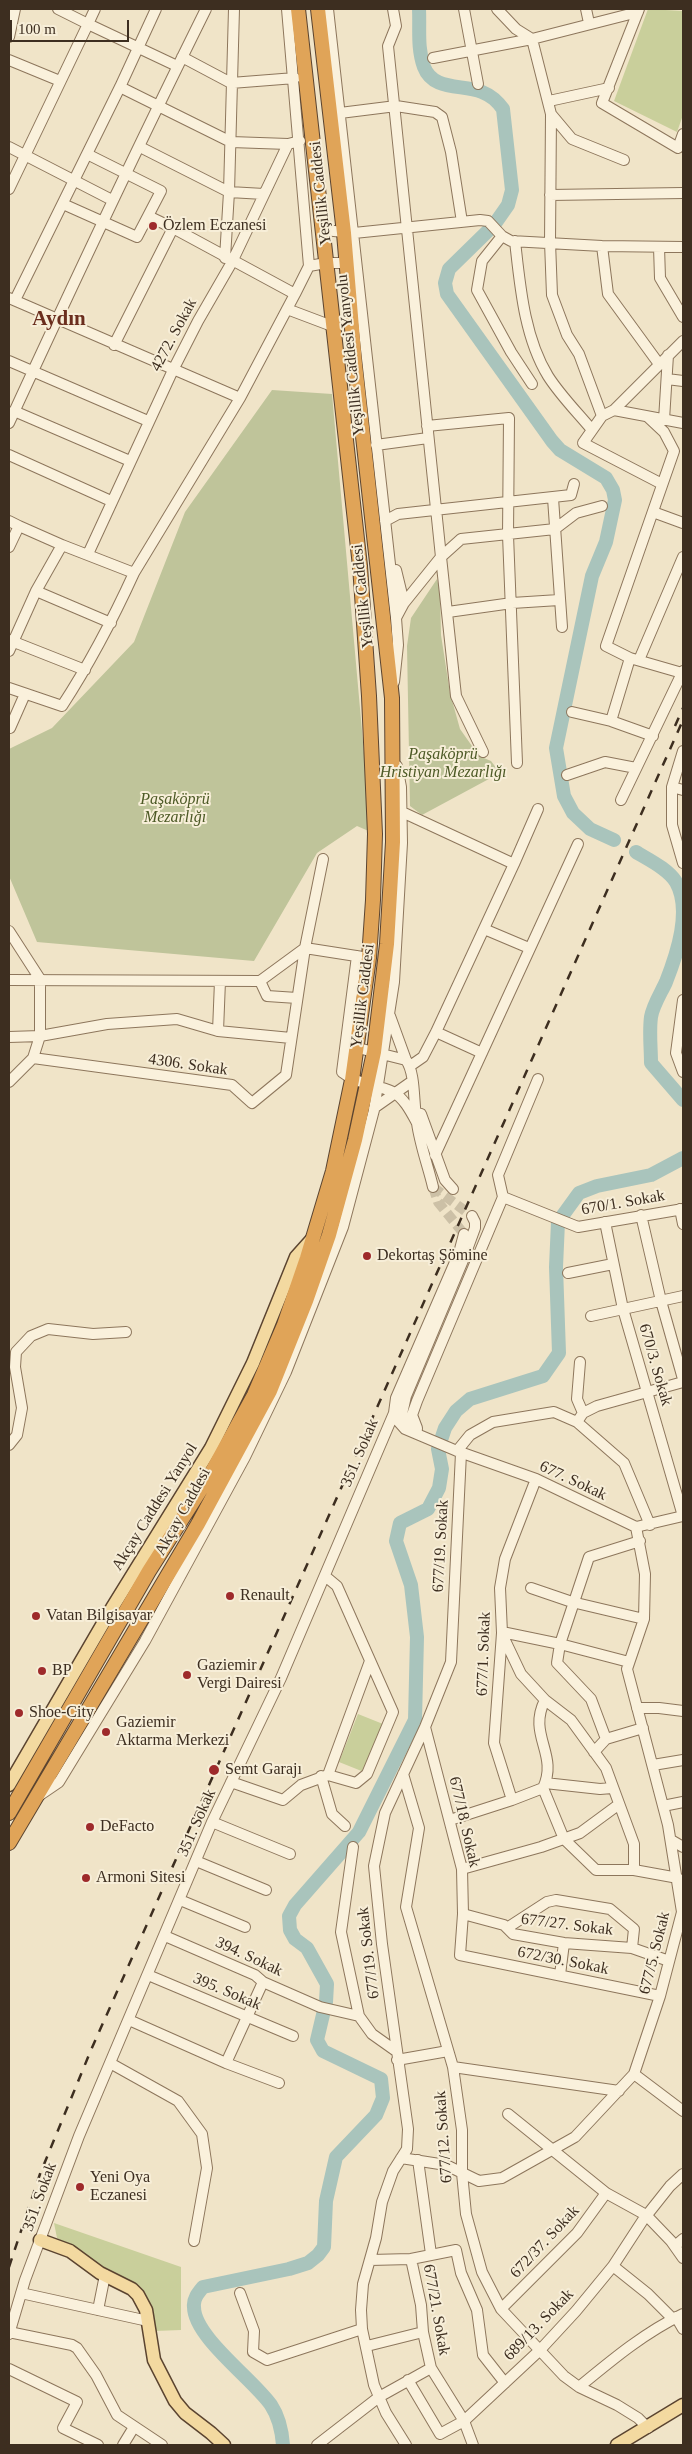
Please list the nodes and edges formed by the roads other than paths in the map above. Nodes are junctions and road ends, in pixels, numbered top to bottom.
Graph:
1 (15, 9) edge
2 (58, 9) edge
3 (95, 9) edge
4 (156, 9) edge
5 (206, 9) edge
6 (234, 9) edge
7 (287, 9) edge
8 (298, 9) edge
9 (318, 9) edge
10 (328, 9) edge
11 (393, 9) edge
12 (464, 9) edge
13 (497, 9) edge
14 (586, 9) edge
15 (639, 10) edge
16 (589, 23) junction
17 (88, 24) junction
18 (9, 37) edge
19 (532, 39) junction
20 (137, 48) junction
21 (471, 50) junction
22 (182, 57) junction
23 (433, 58) dead end
24 (9, 60) edge
25 (177, 66) junction
26 (295, 78) junction
27 (60, 81) junction
28 (231, 83) junction
29 (478, 84) dead end
30 (120, 87) junction
31 (609, 88) junction
32 (549, 101) junction
33 (159, 106) junction
34 (396, 106) junction
35 (340, 114) junction
36 (551, 114) junction
37 (683, 134) edge
38 (231, 142) junction
39 (300, 142) junction
40 (288, 144) junction
41 (9, 147) edge
42 (140, 147) junction
43 (681, 150) edge
44 (87, 154) junction
45 (26, 156) junction
46 (624, 160) dead end
47 (127, 172) junction
48 (74, 179) junction
49 (9, 189) edge
50 (230, 192) junction
51 (683, 193) edge
52 (264, 194) junction
53 (550, 195) junction
54 (112, 200) junction
55 (63, 204) junction
56 (148, 216) junction
57 (102, 221) junction
58 (462, 222) junction
59 (408, 227) junction
60 (173, 228) junction
61 (324, 230) junction
62 (349, 233) junction
63 (501, 235) junction
64 (515, 241) junction
65 (550, 242) junction
66 (602, 246) junction
67 (658, 247) junction
68 (683, 247) edge
69 (229, 260) junction
70 (326, 263) junction
71 (352, 263) junction
72 (309, 266) junction
73 (295, 294) junction
74 (12, 299) edge
75 (286, 309) junction
76 (683, 317) edge
77 (58, 319) junction
78 (332, 326) junction
79 (683, 341) edge
80 (114, 345) junction
81 (668, 355) junction
82 (9, 361) edge
83 (659, 364) junction
84 (33, 370) junction
85 (173, 370) junction
86 (667, 379) junction
87 (683, 381) edge
88 (532, 384) dead end
89 (240, 398) junction
90 (614, 410) junction
91 (14, 411) junction
92 (602, 416) junction
93 (648, 417) junction
94 (664, 420) junction
95 (148, 421) junction
96 (9, 423) edge
97 (683, 423) edge
98 (428, 426) junction
99 (592, 430) junction
100 (428, 438) junction
101 (376, 444) junction
102 (9, 455) edge
103 (130, 461) junction
104 (574, 484) dead end
105 (662, 484) junction
106 (553, 498) junction
107 (110, 501) junction
108 (507, 502) junction
109 (602, 506) dead end
110 (435, 509) junction
111 (653, 512) junction
112 (9, 521) edge
113 (385, 521) junction
114 (683, 523) edge
115 (19, 526) junction
116 (555, 529) junction
117 (386, 533) junction
118 (508, 535) junction
119 (62, 545) junction
120 (9, 547) edge
121 (88, 554) junction
122 (441, 557) junction
123 (683, 557) edge
124 (134, 573) junction
125 (36, 591) junction
126 (559, 600) junction
127 (404, 603) junction
128 (512, 603) junction
129 (448, 612) junction
130 (396, 618) junction
131 (111, 623) junction
132 (562, 627) dead end
133 (10, 644) edge
134 (634, 659) junction
135 (85, 670) junction
136 (683, 672) edge
137 (9, 688) edge
138 (25, 694) junction
139 (392, 698) junction
140 (572, 712) dead end
141 (612, 721) junction
142 (10, 728) dead end
143 (653, 736) junction
144 (393, 741) junction
145 (483, 752) dead end
146 (683, 753) edge
147 (517, 763) dead end
148 (636, 768) junction
149 (567, 775) dead end
150 (672, 787) junction
151 (683, 790) edge
152 (622, 800) dead end
153 (538, 809) dead end
154 (402, 812) junction
155 (676, 828) edge
156 (578, 844) dead end
157 (323, 859) dead end
158 (683, 863) edge
159 (514, 864) junction
160 (484, 929) junction
161 (9, 931) edge
162 (305, 948) junction
163 (529, 948) junction
164 (363, 957) junction
165 (40, 979) junction
166 (9, 980) edge
167 (220, 981) junction
168 (260, 981) junction
169 (297, 998) junction
170 (683, 1000) edge
171 (389, 1014) junction
172 (218, 1031) junction
173 (436, 1032) junction
174 (40, 1036) junction
175 (9, 1037) edge
176 (291, 1038) junction
177 (358, 1048) junction
178 (378, 1053) junction
179 (482, 1053) junction
180 (33, 1058) junction
181 (408, 1063) junction
182 (683, 1072) edge
183 (538, 1079) dead end
184 (352, 1080) junction
185 (9, 1082) edge
186 (411, 1082) junction
187 (372, 1086) junction
188 (394, 1093) junction
189 (374, 1108) junction
190 (416, 1118) junction
191 (436, 1155) junction
192 (339, 1175) junction
193 (433, 1187) dead end
194 (453, 1189) dead end
195 (503, 1196) junction
196 (681, 1209) edge
197 (641, 1214) junction
198 (472, 1216) dead end
199 (605, 1222) junction
200 (683, 1224) edge
201 (464, 1234) dead end
202 (613, 1264) junction
203 (568, 1273) dead end
204 (683, 1296) edge
205 (661, 1301) junction
206 (623, 1309) junction
207 (591, 1316) dead end
208 (126, 1332) dead end
209 (580, 1362) dead end
210 (683, 1381) edge
211 (648, 1392) junction
212 (394, 1413) junction
213 (583, 1413) junction
214 (576, 1422) junction
215 (417, 1429) junction
216 (436, 1442) junction
217 (9, 1445) edge
218 (456, 1451) junction
219 (536, 1479) junction
220 (683, 1516) edge
221 (650, 1525) junction
222 (636, 1527) junction
223 (640, 1541) junction
224 (144, 1572) junction
225 (325, 1576) junction
226 (163, 1584) junction
227 (531, 1588) dead end
228 (572, 1602) junction
229 (163, 1609) junction
230 (644, 1619) junction
231 (502, 1632) junction
232 (560, 1644) junction
233 (370, 1661) junction
234 (629, 1662) junction
235 (545, 1700) junction
236 (638, 1708) junction
237 (683, 1711) edge
238 (425, 1727) junction
239 (643, 1728) junction
240 (40, 1733) junction
241 (606, 1738) junction
242 (594, 1752) junction
243 (39, 1759) junction
244 (683, 1760) edge
245 (653, 1765) junction
246 (402, 1774) junction
247 (56, 1775) junction
248 (325, 1775) junction
249 (231, 1782) junction
250 (9, 1786) edge
251 (544, 1786) junction
252 (612, 1788) junction
253 (512, 1800) junction
254 (683, 1802) edge
255 (618, 1805) junction
256 (663, 1806) junction
257 (9, 1813) edge
258 (450, 1820) junction
259 (212, 1822) junction
260 (345, 1826) dead end
261 (564, 1839) junction
262 (671, 1840) junction
263 (9, 1843) edge
264 (353, 1847) dead end
265 (683, 1847) edge
266 (290, 1854) dead end
267 (196, 1861) junction
268 (462, 1869) junction
269 (634, 1870) junction
270 (678, 1878) junction
271 (266, 1890) dead end
272 (180, 1900) junction
273 (463, 1914) junction
274 (682, 1920) edge
275 (245, 1927) dead end
276 (507, 1928) junction
277 (165, 1936) junction
278 (564, 1943) junction
279 (632, 1948) junction
280 (460, 1955) joint
281 (669, 1962) junction
282 (148, 1975) junction
283 (560, 1976) junction
284 (263, 1982) junction
285 (660, 1996) junction
286 (248, 2016) junction
287 (359, 2016) junction
288 (129, 2020) junction
289 (293, 2036) dead end
290 (448, 2051) junction
291 (397, 2056) junction
292 (110, 2063) junction
293 (226, 2063) junction
294 (453, 2067) junction
295 (634, 2074) junction
296 (279, 2083) dead end
297 (619, 2092) junction
298 (683, 2111) edge
299 (508, 2114) dead end
300 (553, 2149) junction
301 (401, 2158) junction
302 (418, 2160) junction
303 (462, 2173) junction
304 (683, 2174) edge
305 (606, 2193) junction
306 (646, 2215) junction
307 (40, 2240) junction
308 (194, 2241) dead end
309 (679, 2242) edge
310 (432, 2254) junction
311 (683, 2258) edge
312 (411, 2259) junction
313 (370, 2260) junction
314 (613, 2266) junction
315 (105, 2275) junction
316 (21, 2293) junction
317 (240, 2293) dead end
318 (500, 2309) junction
319 (98, 2310) junction
320 (677, 2316) edge
321 (148, 2321) junction
322 (683, 2329) edge
323 (362, 2330) junction
324 (423, 2332) junction
325 (9, 2333) edge
326 (367, 2346) junction
327 (540, 2350) junction
328 (431, 2368) junction
329 (9, 2369) edge
330 (408, 2380) junction
331 (505, 2382) junction
332 (579, 2387) junction
333 (379, 2397) junction
334 (683, 2405) edge
335 (464, 2421) junction
336 (134, 2427) junction
337 (648, 2428) junction
338 (98, 2445) edge
339 (123, 2445) edge
340 (162, 2445) edge
341 (224, 2445) edge
342 (318, 2445) edge
343 (406, 2445) edge
344 (473, 2445) edge
345 (617, 2445) edge

1 - 18 street
2 - 17 street
3 - 17 street
4 - 20 street
5 - 22 street
6 - 28 street
7 - 26 street
8 - 61 highway, Yeşillik Caddesi
9 - 62 highway, Yeşillik Caddesi
10 - 35 street
11 - 34 street
12 - 21 street
13 - 19 street
14 - 16 street
15 - 16 street
15 - 31 street
16 - 19 street
17 - 20 street
17 - 27 street
19 - 21 street
19 - 32 street
20 - 25 street
20 - 30 street
21 - 23 street
21 - 29 street
22 - 25 street
22 - 28 street
24 - 27 street
25 - 33 street
26 - 28 street
26 - 39 street
27 - 45 street
28 - 38 street
30 - 33 street
30 - 44 street
31 - 32 street
31 - 43 street
32 - 36 street
33 - 38 street
33 - 42 street
34 - 35 street
34 - 58 street
34 - 59 street
35 - 62 street
36 - 46 street
36 - 53 street
37 - 43 street
38 - 40 street
38 - 50 street
39 - 40 street
39 - 72 street
40 - 52 street, 4272. Sokak
41 - 45 street
42 - 47 street
42 - 50 street
44 - 47 street
44 - 48 street
45 - 48 street
45 - 49 street
47 - 54 street
47 - 56 street
48 - 54 street
48 - 55 street
50 - 52 street
50 - 69 street
51 - 53 street
52 - 69 street, 4272. Sokak
53 - 65 street
54 - 57 street
55 - 57 street
55 - 74 street
56 - 57 street
56 - 60 street
57 - 77 street
58 - 59 street
58 - 63 street
59 - 62 street
59 - 98 street
60 - 69 street
60 - 80 street
61 - 62 street
61 - 70 highway, Yeşillik Caddesi
62 - 71 highway, Yeşillik Caddesi
63 - 64 street
63 - 88 street
64 - 65 street
64 - 99 street
65 - 66 street
65 - 92 street
66 - 67 street
66 - 83 street
67 - 68 street
67 - 76 street
69 - 73 street
69 - 85 street, 4272. Sokak
70 - 71 street
70 - 72 street
70 - 78 highway, Yeşillik Caddesi
71 - 101 street, Yeşillik Caddesi Yanyolu
71 - 139 highway, Yeşillik Caddesi
72 - 73 street
73 - 75 street
74 - 77 street
75 - 78 street
75 - 89 street
77 - 80 street
77 - 84 street
78 - 164 highway, Yeşillik Caddesi
79 - 81 street
80 - 85 street
81 - 83 street
81 - 86 street
82 - 84 street
83 - 90 street
84 - 91 street
84 - 95 street
85 - 89 street
85 - 95 street, 4272. Sokak
86 - 87 street
86 - 94 street
89 - 124 street
90 - 92 street
90 - 93 street
91 - 96 street
91 - 103 street
92 - 99 street
93 - 94 street
93 - 105 street
94 - 97 street
95 - 103 street, 4272. Sokak
98 - 100 street
98 - 108 street
99 - 105 street
100 - 101 street
100 - 110 street
101 - 113 street, Yeşillik Caddesi Yanyolu
102 - 107 street
103 - 107 street, 4272. Sokak
104 - 106 street
105 - 111 street
106 - 108 street
106 - 116 street
107 - 121 street, 4272. Sokak
108 - 110 street
108 - 118 street
109 - 116 street
110 - 113 street
110 - 122 street
111 - 114 street
111 - 134 street
112 - 115 street
113 - 117 street, Yeşillik Caddesi Yanyolu
115 - 119 street
115 - 120 street
116 - 118 street
116 - 126 street
117 - 127 street
117 - 130 street, Yeşillik Caddesi Yanyolu
118 - 122 street
118 - 128 street
119 - 121 street
119 - 125 street
121 - 124 street
122 - 127 street
122 - 129 street
123 - 134 street
124 - 131 street
125 - 131 street
125 - 133 street
126 - 128 street
126 - 132 street
127 - 130 street
128 - 129 street
128 - 147 street
129 - 145 street
130 - 139 street, Yeşillik Caddesi Yanyolu
131 - 135 street
133 - 135 street
134 - 136 street
134 - 141 street
135 - 138 street
136 - 143 street
137 - 138 street
138 - 142 street
139 - 144 highway, Yeşillik Caddesi
140 - 141 street
141 - 143 street
143 - 148 street
144 - 154 street
144 - 178 highway, Yeşillik Caddesi
146 - 150 street
148 - 149 street
148 - 152 street
150 - 151 street
150 - 155 street
153 - 159 street
154 - 159 street
154 - 171 street
155 - 158 street
156 - 163 street
157 - 162 street
159 - 160 street
160 - 163 street
160 - 173 street
161 - 165 street
162 - 164 street
162 - 168 street
162 - 169 street
163 - 179 street
164 - 177 highway, Yeşillik Caddesi
164 - 184 street
165 - 166 street
165 - 167 street
165 - 174 street
167 - 168 street
167 - 172 street
168 - 169 street
169 - 176 street
170 - 182 street
171 - 178 street
171 - 181 street
172 - 174 street
172 - 176 street
173 - 179 street
173 - 181 street
174 - 175 street
174 - 180 street
176 - 180 street, 4306. Sokak
177 - 178 street
177 - 184 highway, Yeşillik Caddesi
178 - 181 street
178 - 187 highway, Yeşillik Caddesi
179 - 191 street
180 - 185 street
181 - 186 street
183 - 195 street
184 - 187 street
184 - 192 highway, Yeşillik Caddesi
186 - 188 street
186 - 190 street
187 - 188 street
187 - 189 street
187 - 192 highway, Yeşillik Caddesi
188 - 189 street
188 - 190 street
189 - 229 street
190 - 191 street
190 - 193 street
191 - 194 street
192 - 224 highway, Akçay Caddesi
192 - 226 highway, Akçay Caddesi
195 - 199 street, 670/1. Sokak
195 - 215 street
196 - 197 street, 670/1. Sokak
196 - 200 street
197 - 199 street, 670/1. Sokak
197 - 205 street
198 - 215 street, 351. Sokak
199 - 202 street, 670/3. Sokak
201 - 212 street, 351. Sokak
202 - 203 street
202 - 206 street, 670/3. Sokak
204 - 205 street
205 - 206 street
205 - 210 street
206 - 207 street
206 - 211 street, 670/3. Sokak
208 - 217 street
209 - 213 street
210 - 211 street
211 - 213 street
211 - 220 street, 670/3. Sokak
212 - 216 street
212 - 225 street, 351. Sokak
213 - 214 street
214 - 218 street
214 - 221 street
215 - 216 street, 351. Sokak
216 - 218 street, 677. Sokak
218 - 219 street, 677. Sokak
218 - 238 street, 677/19. Sokak
219 - 222 street, 677. Sokak
219 - 231 street, 677/1. Sokak
220 - 221 street
221 - 222 street
222 - 223 street, 677/5. Sokak
223 - 228 street
223 - 230 street, 677/5. Sokak
224 - 226 main road
224 - 240 main road, Akçay Caddesi Yanyol
224 - 243 highway, Akçay Caddesi
225 - 233 street
225 - 249 street, 351. Sokak
226 - 229 street
226 - 247 highway, Akçay Caddesi
227 - 228 street
228 - 230 street
228 - 232 street
229 - 247 street
230 - 234 street, 677/5. Sokak
231 - 232 street
231 - 235 street
231 - 253 street, 677/1. Sokak
232 - 234 street
232 - 241 street
233 - 248 street
233 - 248 street
234 - 236 street, 677/5. Sokak
235 - 242 street
235 - 251 street
236 - 237 street
236 - 239 street, 677/5. Sokak
238 - 246 street, 677/19. Sokak
238 - 258 street, 677/18. Sokak
239 - 241 street
239 - 245 street, 677/5. Sokak
240 - 243 street
240 - 250 main road, Akçay Caddesi Yanyol
241 - 242 street
242 - 252 street
243 - 247 street
243 - 257 highway, Akçay Caddesi
244 - 245 street
245 - 256 street, 677/5. Sokak
246 - 290 street, 677/12. Sokak
246 - 291 street, 677/19. Sokak
247 - 263 highway, Akçay Caddesi
248 - 249 street
248 - 260 street
249 - 259 street, 351. Sokak
251 - 252 street
251 - 253 street
251 - 261 street
252 - 255 street
253 - 258 street
254 - 256 street
255 - 261 street
255 - 269 street
256 - 262 street, 677/5. Sokak
258 - 268 street, 677/18. Sokak
259 - 266 street
259 - 267 street, 351. Sokak
261 - 268 street
261 - 269 street
262 - 265 street
262 - 270 street, 677/5. Sokak
264 - 287 street
267 - 271 street
267 - 272 street, 351. Sokak
268 - 273 street, 677/18. Sokak
269 - 270 street
270 - 274 street, 677/5. Sokak
272 - 275 street
272 - 277 street, 351. Sokak
273 - 276 street, 677/27. Sokak
273 - 280 street, 677/18. Sokak
274 - 281 street, 677/5. Sokak
276 - 278 street, 677/27. Sokak
276 - 279 street
277 - 282 street, 351. Sokak
277 - 284 street, 394. Sokak
278 - 279 street, 677/27. Sokak
278 - 283 street
279 - 281 street, 677/27. Sokak
280 - 283 street, 672/30. Sokak
281 - 285 street, 677/5. Sokak
282 - 286 street, 395. Sokak
282 - 288 street, 351. Sokak
283 - 285 street, 672/30. Sokak
284 - 286 street
284 - 287 street, 394. Sokak
285 - 295 street, 677/5. Sokak
286 - 289 street, 395. Sokak
286 - 293 street
287 - 291 street
288 - 292 street, 351. Sokak
288 - 293 street
290 - 291 street
290 - 294 street, 677/12. Sokak
291 - 301 street, 677/19. Sokak
292 - 307 street, 351. Sokak
292 - 308 street
293 - 296 street
294 - 297 street
294 - 303 street, 677/12. Sokak
295 - 297 street, 677/5. Sokak
295 - 298 street
297 - 300 street, 677/5. Sokak
299 - 300 street
300 - 303 street, 677/5. Sokak
300 - 305 street
301 - 302 street, 677/5. Sokak
301 - 313 street, 677/19. Sokak
302 - 303 street, 677/5. Sokak
302 - 310 street
303 - 318 street, 677/12. Sokak
304 - 306 street, 689/13. Sokak
305 - 306 street
305 - 318 street, 672/37. Sokak
306 - 309 street
306 - 314 street, 689/13. Sokak
307 - 315 main road
307 - 316 street, 351. Sokak
309 - 311 street
310 - 312 street
310 - 331 street
312 - 313 street
312 - 324 street, 677/21. Sokak
313 - 323 street, 677/19. Sokak
314 - 320 street
314 - 327 street, 689/13. Sokak
315 - 319 street
315 - 321 main road
316 - 319 street
316 - 325 street, 351. Sokak
317 - 323 street
318 - 327 street, 677/12. Sokak
319 - 321 street
320 - 322 street
320 - 332 street
321 - 341 main road
323 - 326 street, 677/19. Sokak
324 - 326 street
324 - 328 street, 677/21. Sokak
325 - 336 street
326 - 333 street, 677/19. Sokak
327 - 331 street, 689/13. Sokak
327 - 332 street, 677/12. Sokak
328 - 330 street
328 - 335 street, 677/21. Sokak
329 - 338 street
330 - 333 street
330 - 335 street, 689/13. Sokak
331 - 335 street, 689/13. Sokak
332 - 337 street, 677/12. Sokak
333 - 342 street
333 - 343 street, 677/19. Sokak
334 - 337 main road
335 - 344 street, 677/21. Sokak
336 - 339 street
336 - 340 street
337 - 345 main road

